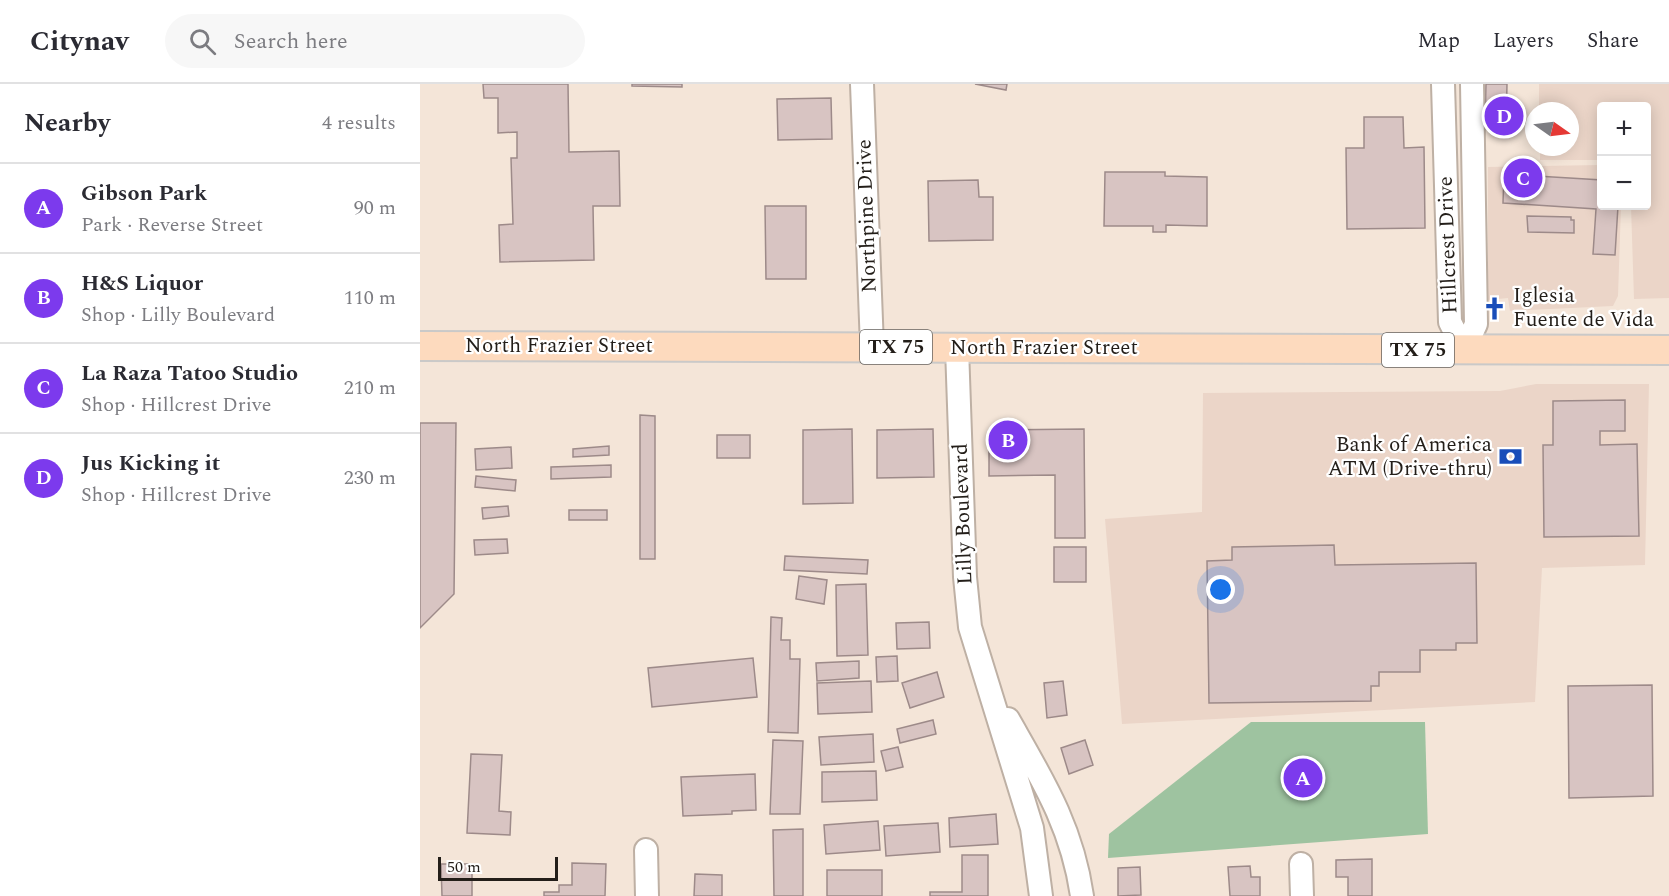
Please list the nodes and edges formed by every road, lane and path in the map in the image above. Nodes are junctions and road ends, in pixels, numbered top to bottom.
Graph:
1 (862, 84) edge
2 (1443, 84) edge
3 (1472, 84) edge
4 (420, 346) edge
5 (872, 347) junction
6 (957, 348) junction
7 (1464, 350) junction
8 (1669, 350) edge
9 (986, 677) junction
10 (646, 850) dead end
11 (1301, 864) dead end
12 (647, 896) edge
13 (1041, 896) edge
14 (1082, 896) edge
15 (1302, 896) edge

1 - 5 street, Northpine Drive
2 - 7 street, Hillcrest Drive
3 - 7 street, Hillcrest Drive
4 - 5 main road, North Frazier Street / TX 75
5 - 6 main road, North Frazier Street / TX 75
6 - 7 main road, North Frazier Street / TX 75
6 - 9 street, Lilly Boulevard
7 - 8 main road, North Frazier Street / TX 75
9 - 13 street, Lilly Boulevard
9 - 14 street, Lilly Boulevard
10 - 12 street
11 - 15 street

